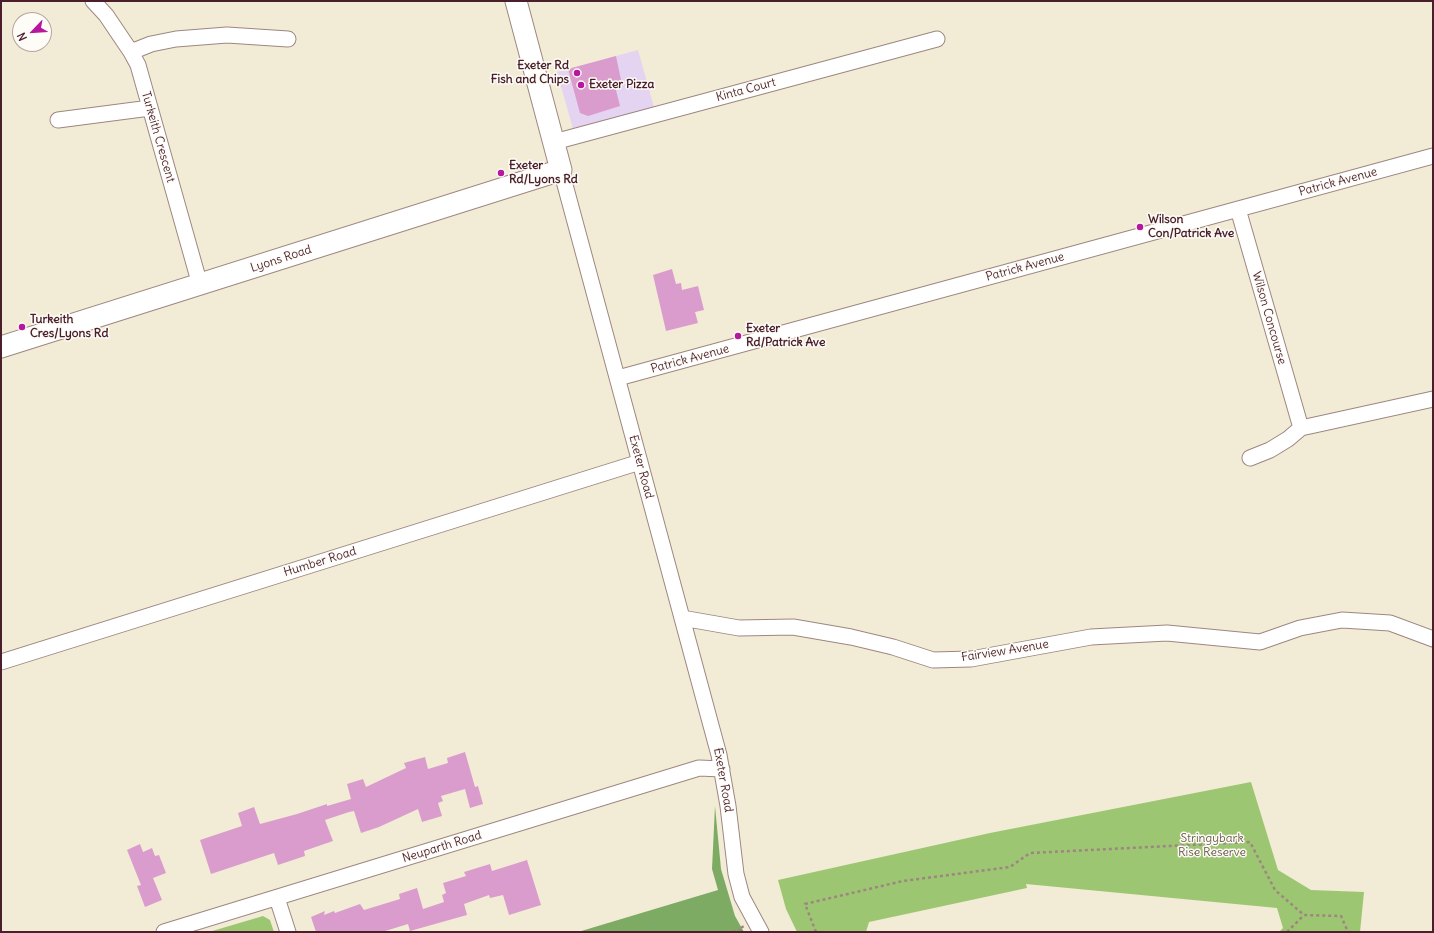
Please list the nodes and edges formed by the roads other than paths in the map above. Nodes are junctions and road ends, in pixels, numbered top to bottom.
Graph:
1 (94, 1) edge
2 (516, 1) edge
3 (288, 39) dead end
4 (937, 39) dead end
5 (131, 52) junction
6 (150, 108) junction
7 (58, 120) dead end
8 (554, 142) junction
9 (1433, 156) edge
10 (561, 170) junction
11 (1238, 209) junction
12 (200, 285) junction
13 (1, 347) edge
14 (618, 378) junction
15 (1433, 399) edge
16 (1300, 428) junction
17 (1250, 458) dead end
18 (640, 462) junction
19 (682, 618) junction
20 (1433, 639) edge
21 (1, 662) edge
22 (722, 770) junction
23 (277, 898) junction
24 (164, 932) edge
25 (288, 932) edge
26 (761, 932) edge

1 - 5 street, Turkeith Crescent
2 - 8 main road, Exeter Road
3 - 5 street
4 - 8 street, Kinta Court
5 - 6 street, Turkeith Crescent
6 - 7 street
6 - 12 street, Turkeith Crescent
8 - 10 main road, Exeter Road
9 - 11 street, Patrick Avenue
10 - 12 main road, Lyons Road
10 - 14 street, Exeter Road
11 - 14 street, Patrick Avenue
11 - 16 street, Wilson Concourse
12 - 13 main road, Lyons Road
14 - 18 street, Exeter Road
15 - 16 street
16 - 17 street
18 - 19 street, Exeter Road
18 - 21 street, Humber Road
19 - 20 street, Fairview Avenue
19 - 22 street, Exeter Road
22 - 23 street, Neuparth Road
22 - 26 street, Exeter Road
23 - 24 street, Neuparth Road
23 - 25 street

